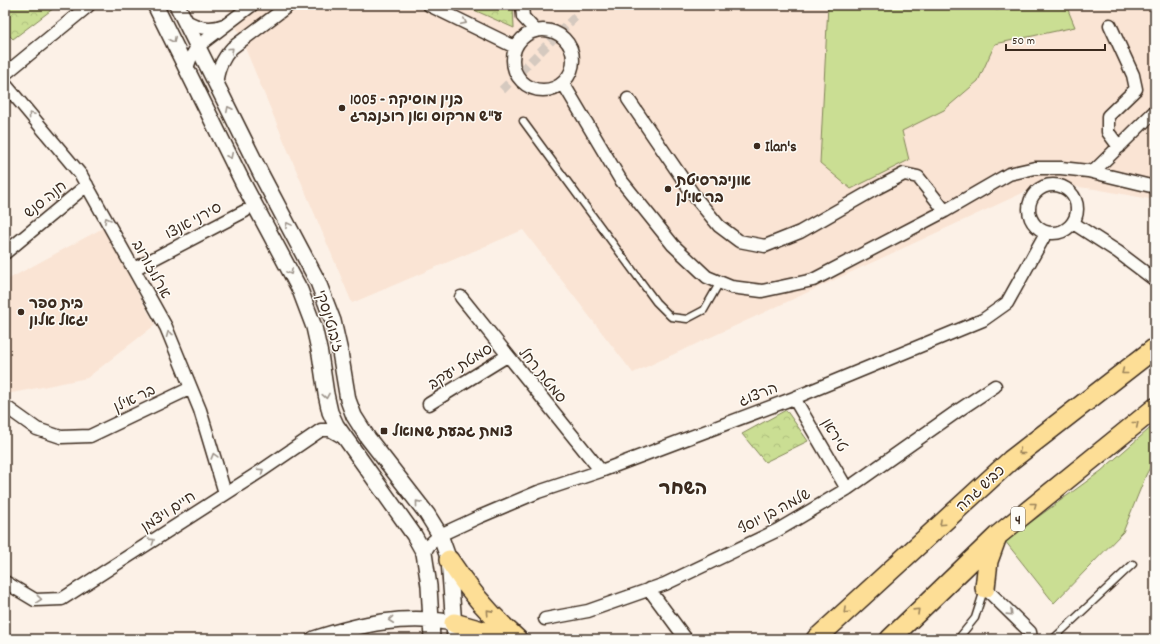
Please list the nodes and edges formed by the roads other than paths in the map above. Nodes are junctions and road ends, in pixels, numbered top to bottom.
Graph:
1 (155, 5) edge
2 (176, 5) edge
3 (252, 5) edge
4 (289, 5) edge
5 (429, 5) edge
6 (522, 5) edge
7 (88, 6) dead end
8 (183, 19) junction
9 (228, 23) junction
10 (1110, 25) dead end
11 (535, 30) junction
12 (197, 46) junction
13 (515, 46) junction
14 (187, 68) junction
15 (5, 74) edge
16 (562, 83) junction
17 (5, 84) edge
18 (216, 84) junction
19 (628, 99) dead end
20 (1155, 111) edge
21 (523, 121) dead end
22 (1119, 147) junction
23 (1093, 172) junction
24 (87, 185) junction
25 (1155, 187) edge
26 (245, 211) dead end
27 (945, 211) junction
28 (1073, 223) junction
29 (1046, 233) junction
30 (5, 253) edge
31 (134, 269) junction
32 (1155, 280) edge
33 (720, 282) junction
34 (461, 297) dead end
35 (1155, 348) edge
36 (508, 356) junction
37 (995, 386) dead end
38 (191, 388) junction
39 (794, 398) junction
40 (429, 404) dead end
41 (5, 408) edge
42 (1155, 408) edge
43 (344, 438) junction
44 (601, 471) junction
45 (847, 489) junction
46 (224, 493) junction
47 (440, 535) junction
48 (997, 536) junction
49 (424, 553) junction
50 (448, 560) junction
51 (1133, 564) dead end
52 (5, 582) edge
53 (429, 586) junction
54 (985, 588) junction
55 (650, 589) junction
56 (410, 619) junction
57 (430, 619) junction
58 (545, 619) dead end
59 (455, 631) edge
60 (314, 639) edge
61 (432, 639) edge
62 (503, 639) edge
63 (517, 639) edge
64 (686, 639) edge
65 (816, 639) edge
66 (890, 639) edge
67 (958, 639) edge
68 (1031, 639) edge
69 (1053, 639) edge

1 -> 14 street, ז'בוטינסקי
2 - 8 street, ז'בוטינסקי
3 - 9 street
18 -> 4 street
5 -> 13 street
6 - 11 street
7 - 15 street
8 - 9 street
8 - 12 street, ז'בוטינסקי
9 - 12 street
10 - 22 street
11 - 13 street
11 - 16 street
12 - 14 street
12 - 18 street, ז'בוטינסקי
13 - 16 street
14 -> 43 street, ז'בוטינסקי
16 - 33 street
24 -> 17 street, ארלוזורוב
47 -> 18 street, ז'בוטינסקי
19 - 27 street
20 - 22 street
21 - 33 lane
22 - 23 street
23 - 25 street
23 - 27 street
24 - 30 street, חנה סנש
31 -> 24 street, ארלוזורוב
26 - 31 street, סירני אנצו
27 - 33 street
28 - 29 street
28 - 29 street
28 - 32 street
29 - 39 street, הרצוג
38 -> 31 street, ארלוזורוב
34 - 36 street, סמטת רחל
35 -> 65 highway, כביש גהה
36 - 40 street, סמטת יעקב
36 - 44 street, סמטת רחל
37 - 45 street, שלמה בן יוסף
38 - 41 street, בר אילן
46 -> 38 street, ארלוזורוב
39 - 44 street, הרצוג
39 - 45 street, טיראן
48 -> 42 highway, 4
46 -> 43 street, חיים ויצמן
43 - 49 street, ז'בוטינסקי
44 - 47 street, הרצוג
45 - 55 street, שלמה בן יוסף
52 -> 46 street, חיים ויצמן
47 - 49 street
47 - 50 street, ז'בוטינסקי
48 - 54 highway
66 -> 48 highway, 4
49 - 53 street, ז'בוטינסקי
50 - 59 street, ז'בוטינסקי
63 -> 50 highway
51 - 69 lane
53 - 56 street
53 - 57 street, ז'בוטינסקי
54 - 67 lane
54 -> 68 street
55 - 58 street, שלמה בן יוסף
55 - 64 street
56 - 57 street
56 -> 60 street
57 - 59 street
57 - 61 street, ז'בוטינסקי
59 - 62 highway

